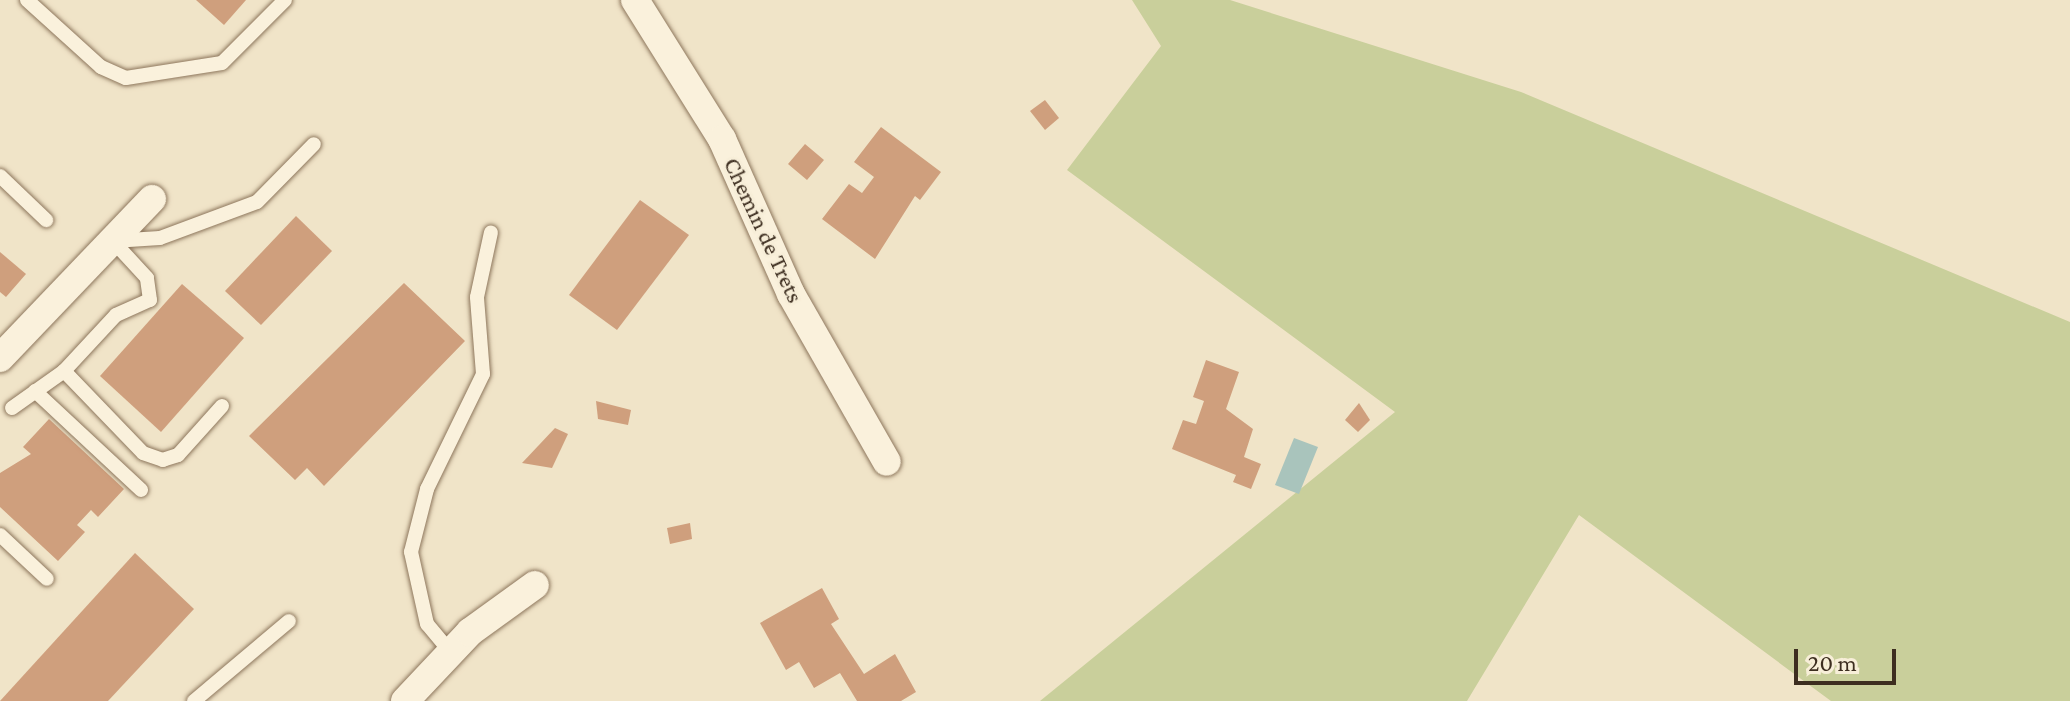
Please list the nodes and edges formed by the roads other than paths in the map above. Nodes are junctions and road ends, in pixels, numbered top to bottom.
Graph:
1 (27, 0) edge
2 (285, 0) edge
3 (635, 0) edge
4 (314, 144) dead end
5 (0, 176) edge
6 (152, 199) dead end
7 (46, 220) dead end
8 (491, 232) dead end
9 (113, 241) junction
10 (0, 358) edge
11 (64, 371) junction
12 (35, 391) junction
13 (222, 406) dead end
14 (12, 408) dead end
15 (887, 462) dead end
16 (141, 490) dead end
17 (0, 535) edge
18 (47, 579) dead end
19 (535, 585) dead end
20 (289, 621) dead end
21 (453, 655) junction
22 (194, 701) edge
23 (405, 701) edge

1 - 2 lane
3 - 15 street, Chemin de Trets
4 - 9 lane
5 - 7 lane
6 - 9 street
8 - 21 lane
9 - 10 street
9 - 11 lane
11 - 12 lane
11 - 13 lane
12 - 14 lane
12 - 16 lane
17 - 18 lane
19 - 21 street
20 - 22 lane
21 - 23 street

